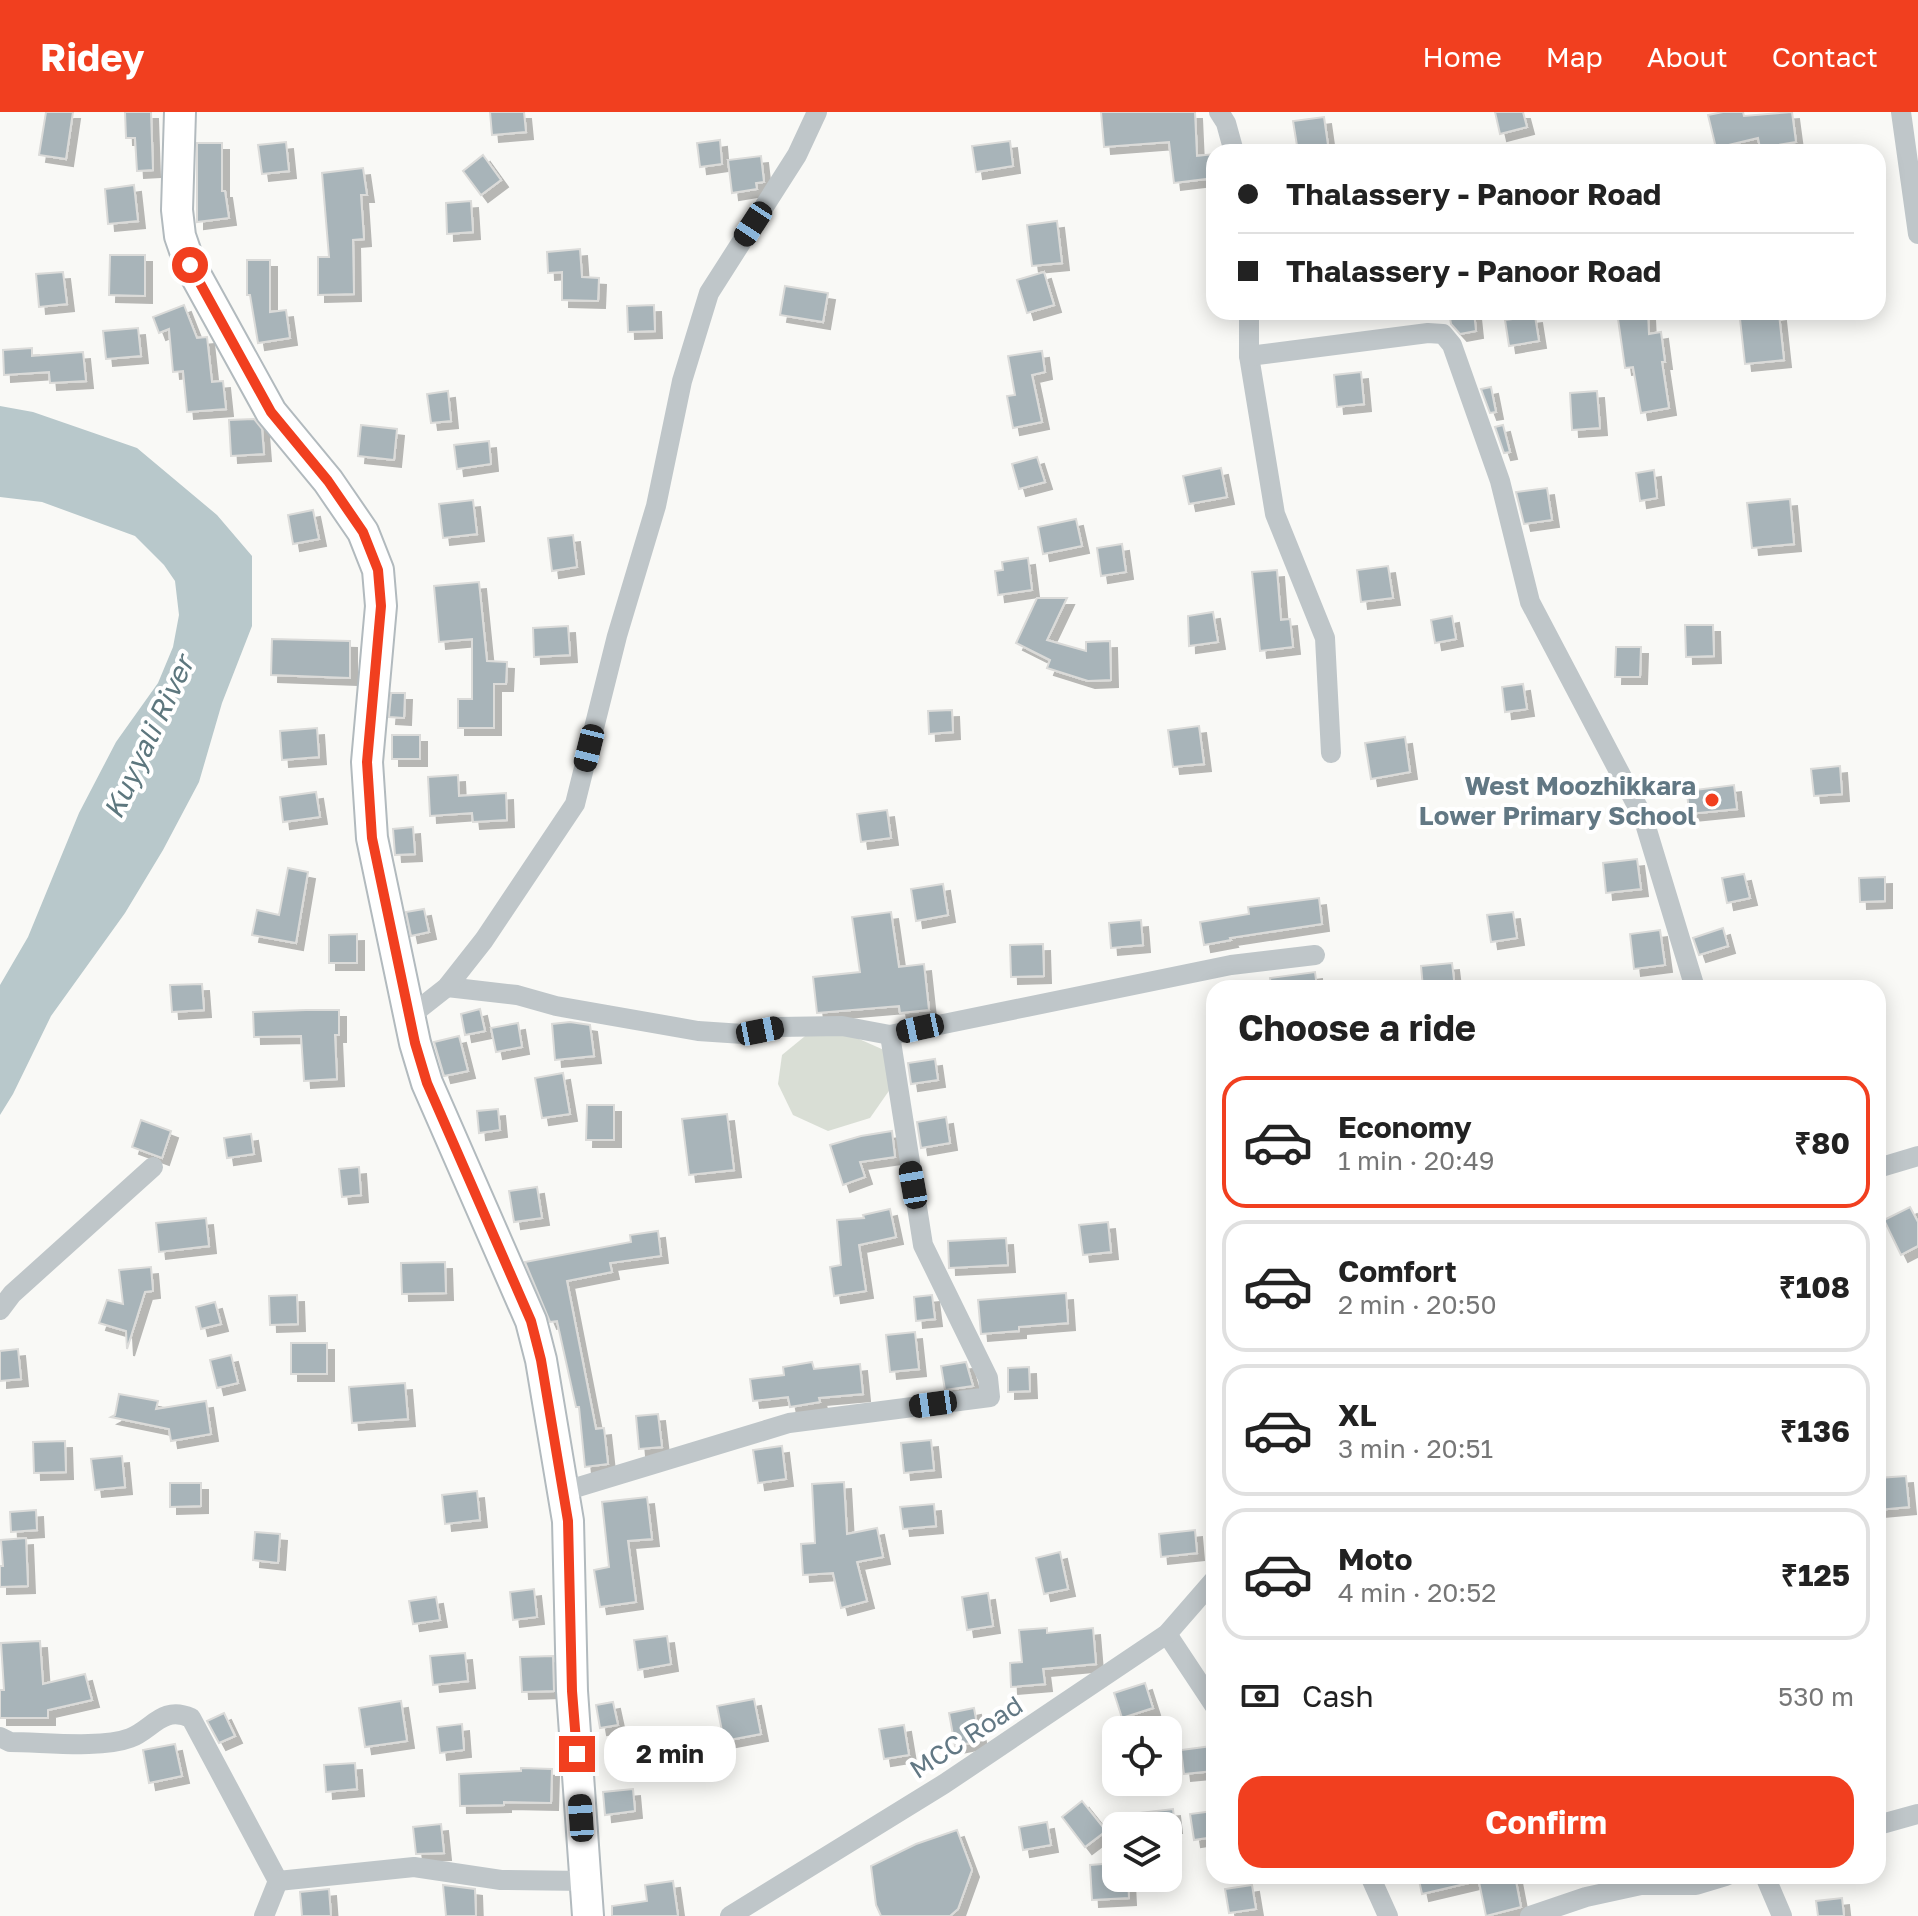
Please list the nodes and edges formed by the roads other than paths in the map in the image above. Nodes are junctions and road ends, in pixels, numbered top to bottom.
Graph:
1 (180, 112) edge
2 (817, 112) edge
3 (1219, 112) edge
4 (1901, 112) edge
5 (1232, 144) edge
6 (1918, 234) edge
7 (1249, 320) edge
8 (1249, 356) junction
9 (1331, 753) dead end
10 (1315, 955) dead end
11 (1693, 980) edge
12 (447, 987) junction
13 (410, 1016) junction
14 (890, 1035) junction
15 (1918, 1156) edge
16 (1886, 1166) edge
17 (153, 1167) dead end
18 (0, 1310) edge
19 (565, 1491) junction
20 (1206, 1589) edge
21 (1167, 1634) junction
22 (1206, 1693) edge
23 (0, 1737) edge
24 (1918, 1814) edge
25 (1886, 1823) edge
26 (278, 1881) junction
27 (586, 1881) junction
28 (1374, 1884) edge
29 (1699, 1884) edge
30 (1768, 1884) edge
31 (264, 1916) edge
32 (588, 1916) edge
33 (730, 1916) edge
34 (1388, 1916) edge
35 (1530, 1916) edge
36 (1782, 1916) edge

1 - 13 main road
2 - 12 street
3 - 5 street
4 - 6 street
7 - 8 street
8 - 9 street
8 - 11 street
10 - 14 street
12 - 13 street
12 - 14 street
13 - 19 main road
14 - 19 street
15 - 16 street
17 - 18 street
19 - 27 main road
20 - 21 street, MCC Road
21 - 22 street
21 - 33 street, MCC Road
23 - 26 street
24 - 25 street
26 - 27 street
26 - 31 street
27 - 32 main road
28 - 34 street
29 - 35 street
30 - 36 street

